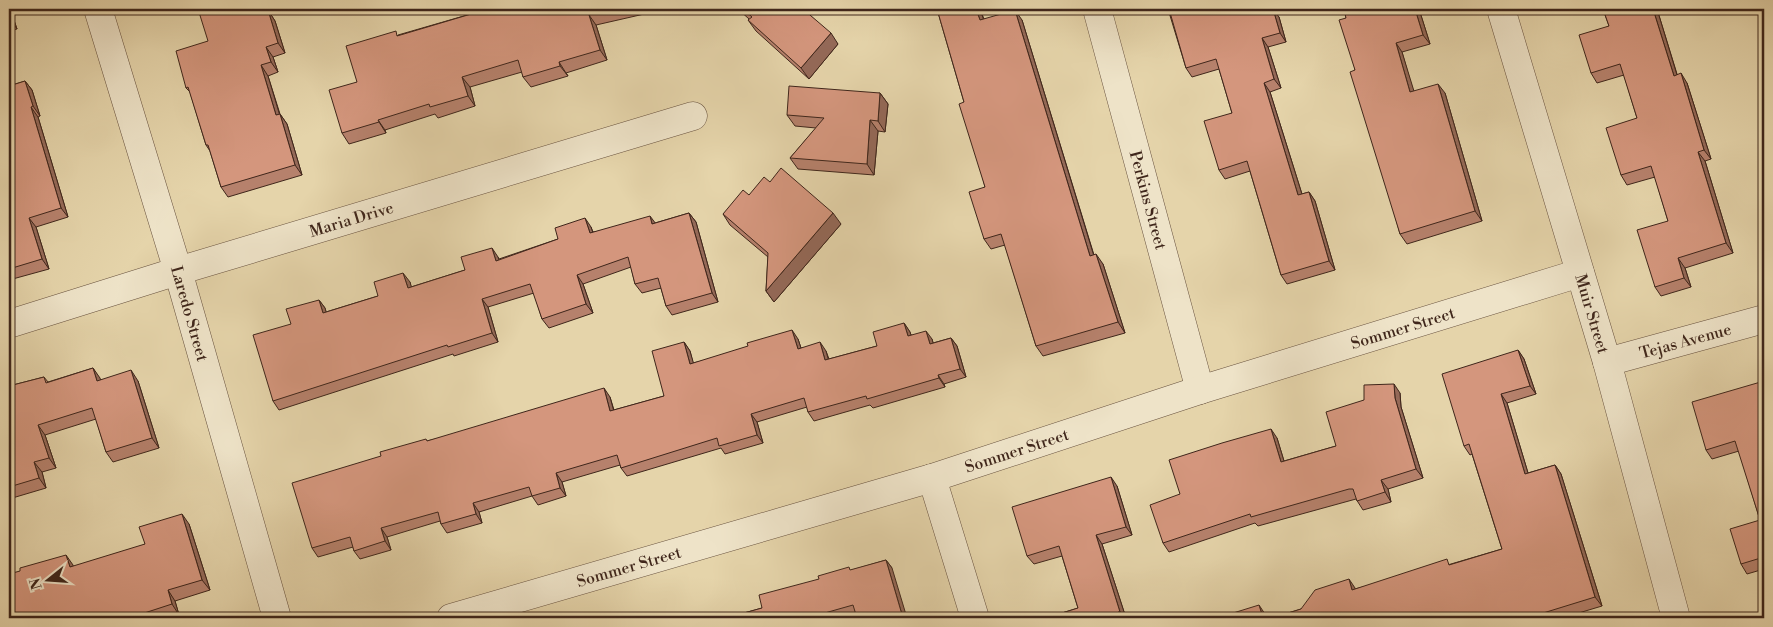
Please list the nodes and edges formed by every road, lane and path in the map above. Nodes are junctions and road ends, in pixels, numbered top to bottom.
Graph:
1 (98, 9) edge
2 (1097, 9) edge
3 (1501, 9) edge
4 (693, 116) dead end
5 (178, 270) junction
6 (1580, 273) junction
7 (1764, 319) edge
8 (9, 324) edge
9 (1607, 362) junction
10 (1200, 390) junction
11 (932, 478) junction
12 (277, 618) edge
13 (451, 618) edge
14 (975, 618) edge
15 (1676, 618) edge

1 - 5 street, Laredo Street
2 - 10 street, Perkins Street
3 - 6 street, Muir Street
4 - 5 street, Maria Drive
5 - 8 street, Maria Drive
5 - 12 street, Laredo Street
6 - 9 street, Muir Street
6 - 10 street, Sommer Street
7 - 9 street, Tejas Avenue
9 - 15 street, Muir Street
10 - 11 street, Sommer Street
11 - 13 street, Sommer Street
11 - 14 street

